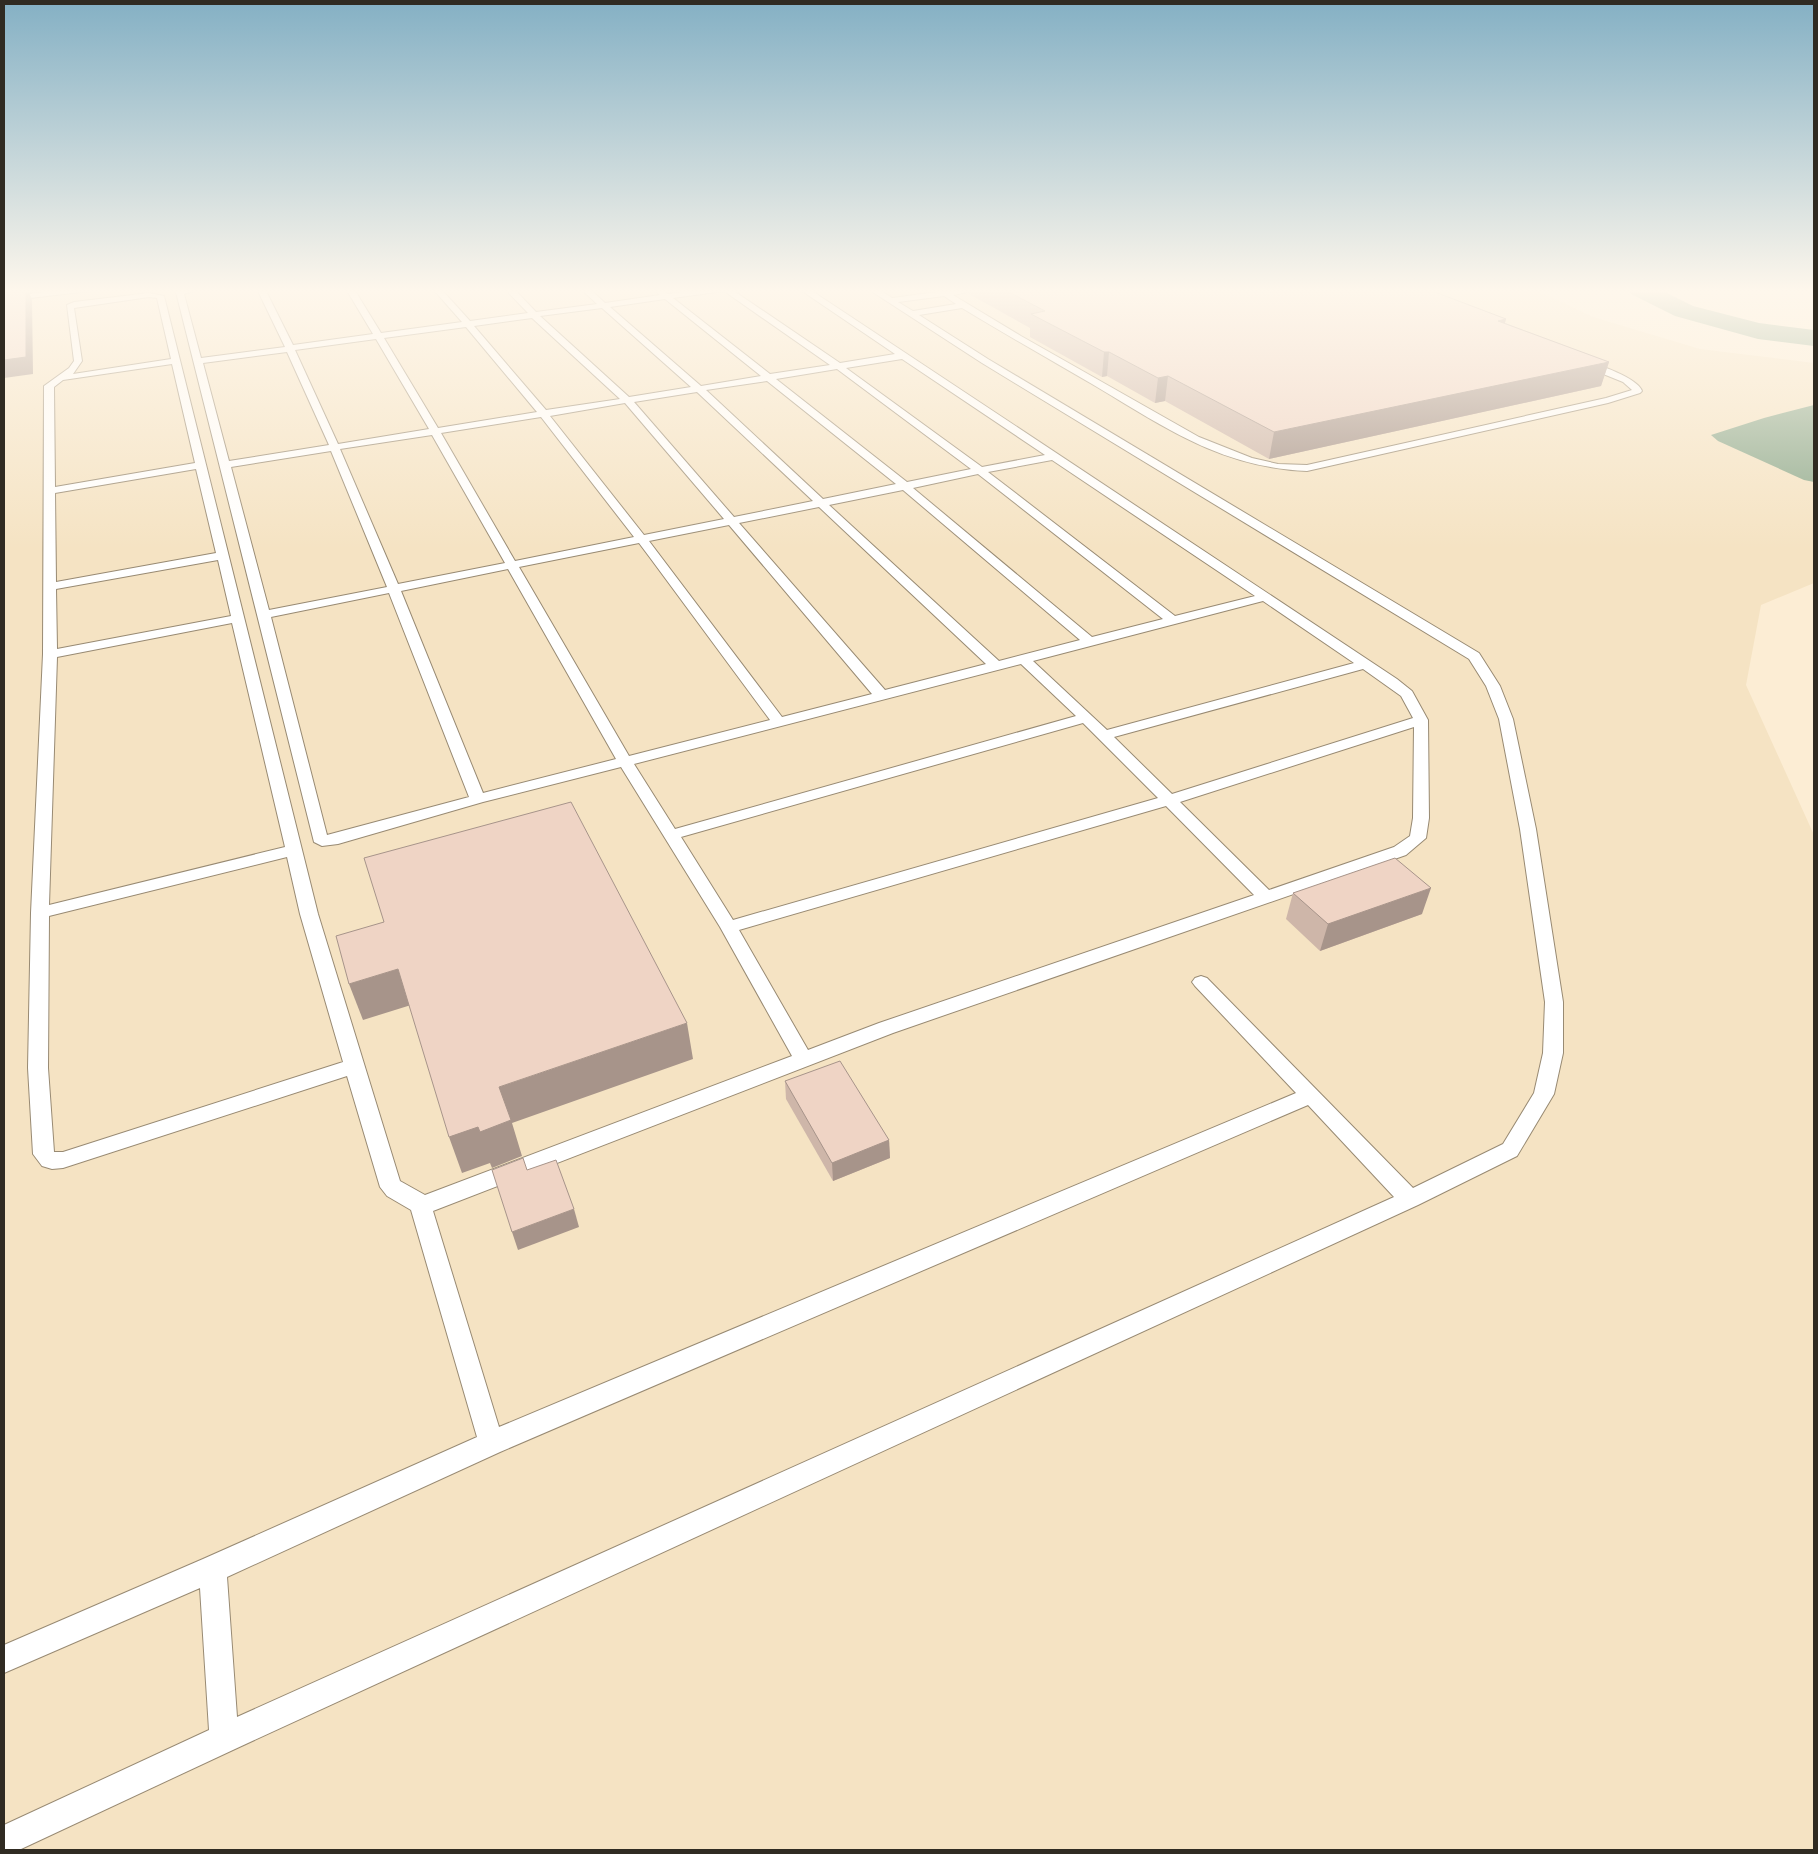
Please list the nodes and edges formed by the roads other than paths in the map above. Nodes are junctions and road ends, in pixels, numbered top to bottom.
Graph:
1 (64, 376) edge
2 (78, 376) edge
3 (179, 376) edge
4 (202, 376) edge
5 (302, 376) edge
6 (401, 376) edge
7 (511, 376) edge
8 (600, 376) edge
9 (684, 376) edge
10 (779, 376) edge
11 (851, 376) edge
12 (932, 376) edge
13 (1009, 376) edge
14 (1085, 376) edge
15 (1615, 376) edge
16 (770, 377) junction
17 (61, 378) junction
18 (699, 389) junction
19 (627, 400) junction
20 (542, 414) junction
21 (435, 432) junction
22 (334, 447) junction
23 (1054, 456) junction
24 (201, 465) junction
25 (225, 465) junction
26 (980, 471) junction
27 (905, 486) junction
28 (50, 490) junction
29 (820, 503) junction
30 (730, 521) junction
31 (641, 539) junction
32 (223, 555) junction
33 (512, 565) junction
34 (50, 587) junction
35 (393, 589) junction
36 (1265, 597) junction
37 (264, 615) junction
38 (238, 618) junction
39 (1173, 621) junction
40 (1090, 642) junction
41 (50, 654) junction
42 (1024, 659) junction
43 (1366, 664) junction
44 (996, 666) junction
45 (882, 696) junction
46 (1086, 718) junction
47 (1420, 720) junction
48 (779, 722) junction
49 (1104, 735) junction
50 (625, 762) junction
51 (478, 800) junction
52 (1169, 800) junction
53 (671, 835) junction
54 (294, 850) junction
55 (1266, 897) junction
56 (40, 913) junction
57 (729, 927) junction
58 (1201, 982) dead end
59 (804, 1060) junction
60 (354, 1066) junction
61 (1310, 1096) junction
62 (1410, 1199) junction
63 (422, 1206) junction
64 (490, 1443) junction
65 (213, 1569) junction
66 (4, 1659) edge
67 (224, 1738) junction
68 (4, 1841) edge

1 - 17 lane
2 - 17 lane
3 - 24 lane
4 - 25 lane
5 - 22 lane
6 - 21 lane
7 - 20 lane
8 - 19 lane
9 - 18 lane
10 - 16 lane
11 - 26 lane
12 - 23 lane
13 - 62 lane
14 - 15 lane
16 - 18 lane
16 - 27 lane
17 - 28 lane
18 - 19 lane
18 - 29 lane
19 - 20 lane
19 - 30 lane
20 - 21 lane
20 - 31 lane
21 - 22 lane
21 - 33 lane
22 - 25 lane
22 - 35 lane
23 - 26 lane
23 - 36 lane
24 - 28 lane
24 - 32 lane
25 - 37 lane
26 - 27 lane
26 - 39 lane
27 - 29 lane
27 - 40 lane
28 - 34 lane
29 - 30 lane
29 - 44 lane
30 - 31 lane
30 - 45 lane
31 - 33 lane
31 - 48 lane
32 - 34 lane
32 - 38 lane
33 - 35 lane
33 - 50 lane
34 - 41 lane
35 - 37 lane
35 - 51 lane
36 - 39 lane
36 - 43 lane
37 - 51 lane
38 - 41 lane
38 - 54 lane
39 - 40 lane
40 - 42 lane
41 - 56 lane
42 - 44 lane
42 - 46 lane
43 - 47 lane
43 - 49 lane
44 - 45 lane
45 - 48 lane
46 - 49 lane
46 - 53 lane
47 - 52 lane
47 - 55 lane
48 - 50 lane
49 - 52 lane
50 - 51 lane
50 - 53 lane
52 - 55 lane
52 - 57 lane
53 - 57 lane
54 - 56 lane
54 - 60 lane
55 - 59 lane
56 - 60 lane
57 - 59 lane
58 - 61 lane
59 - 63 lane
60 - 63 lane
61 - 62 lane
61 - 64 lane
62 - 67 lane
63 - 64 lane
64 - 65 lane
65 - 66 lane
65 - 67 lane
67 - 68 lane

